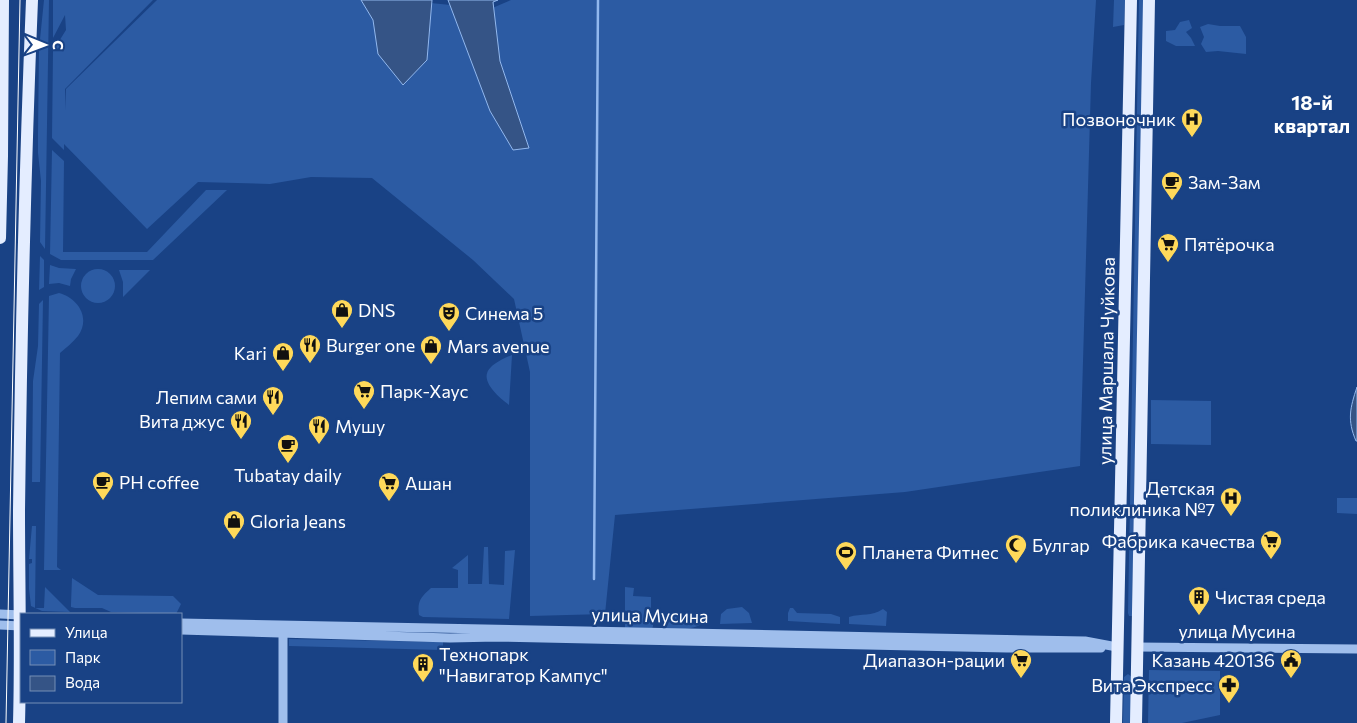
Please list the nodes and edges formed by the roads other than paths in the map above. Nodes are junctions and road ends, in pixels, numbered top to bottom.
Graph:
1 (3, 0) edge
2 (32, 0) edge
3 (1131, 0) edge
4 (1148, 0) edge
5 (0, 238) edge
6 (0, 614) edge
7 (20, 621) edge
8 (182, 623) edge
9 (0, 625) edge
10 (283, 629) junction
11 (182, 630) edge
12 (1117, 647) junction
13 (1137, 647) junction
14 (1357, 649) edge
15 (1117, 672) junction
16 (1137, 675) junction
17 (19, 723) edge
18 (283, 723) edge
19 (1116, 723) edge
20 (1136, 723) edge

1 - 5 main road
2 - 7 main road
3 - 12 main road, улица Маршала Чуйкова
4 - 13 main road, улица Маршала Чуйкова
6 - 7 street
7 - 9 street
7 - 17 main road
8 - 10 street, улица Мусина
10 - 11 street, улица Мусина
10 - 12 street, улица Мусина
10 - 18 street
12 - 13 main road, улица Мусина
12 - 15 main road, улица Маршала Чуйкова
13 - 14 street, улица Мусина
13 - 16 main road, улица Маршала Чуйкова
15 - 16 main road
15 - 19 main road, улица Маршала Чуйкова
16 - 20 main road, улица Маршала Чуйкова

